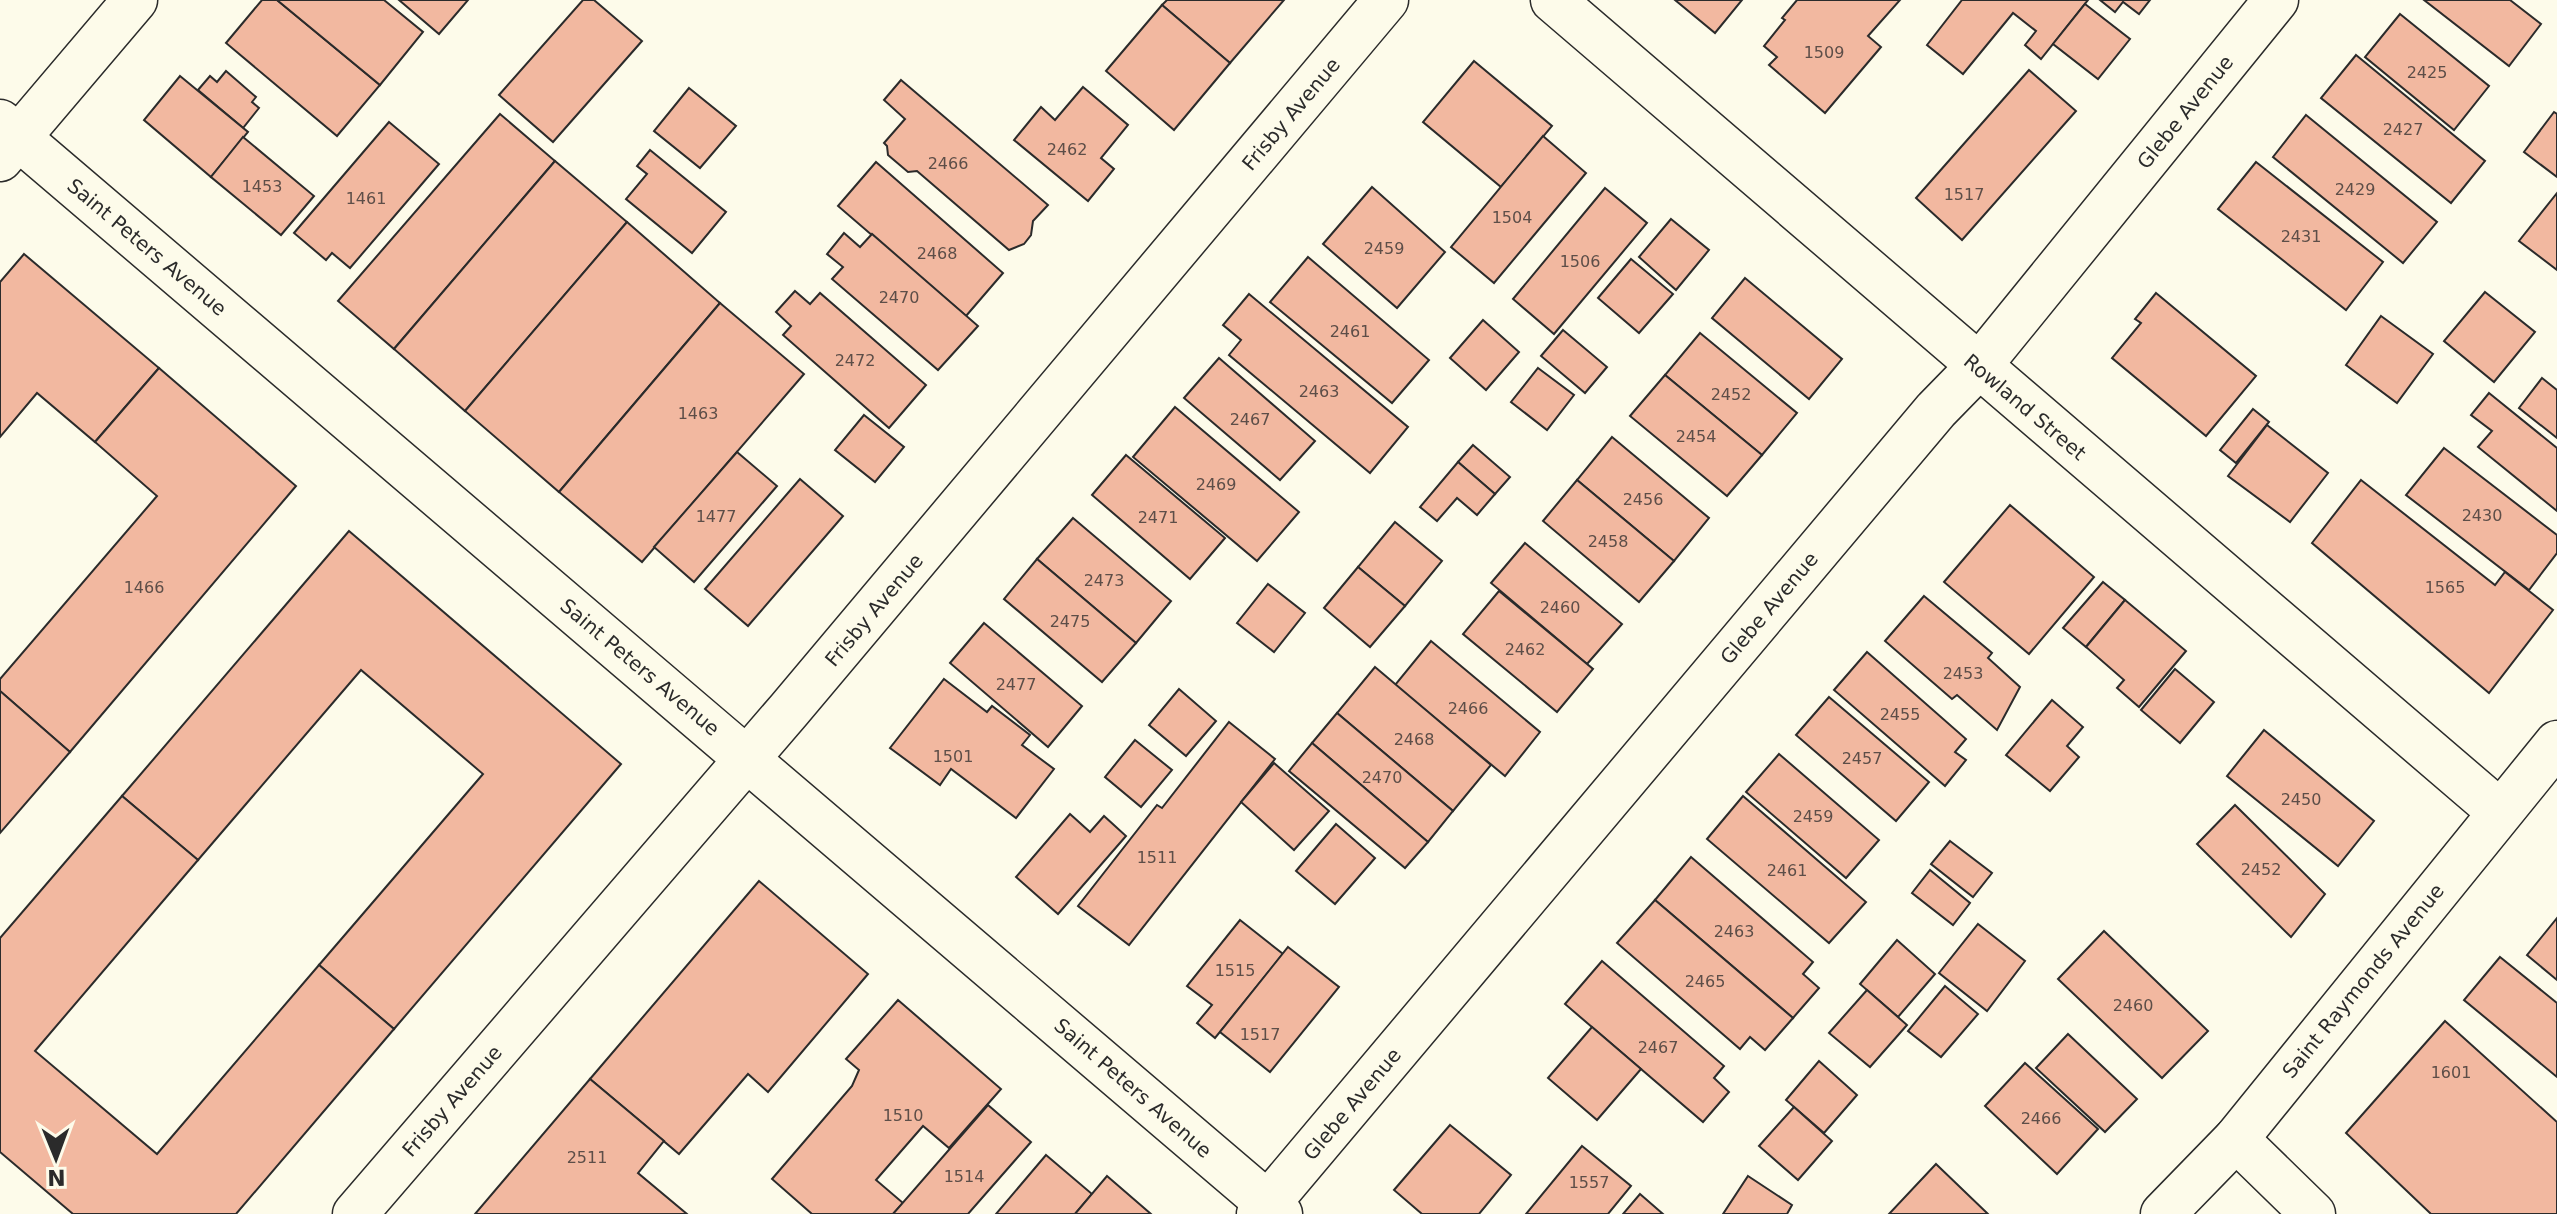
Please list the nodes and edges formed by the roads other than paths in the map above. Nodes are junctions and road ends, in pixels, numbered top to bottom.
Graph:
1 (135, 0) edge
2 (1386, 0) edge
3 (1553, 0) edge
4 (2276, 0) edge
5 (6, 139) edge
6 (1978, 367) junction
7 (2557, 743) edge
8 (747, 759) junction
9 (2500, 812) junction
10 (2236, 1139) junction
11 (1269, 1211) edge
12 (355, 1214) edge
13 (2163, 1214) edge
14 (2313, 1214) edge

1 - 5 street
2 - 8 street, Frisby Avenue
3 - 6 street, Rowland Street
4 - 6 street, Glebe Avenue
5 - 8 street, Saint Peters Avenue
6 - 9 street, Rowland Street
6 - 11 street, Glebe Avenue
7 - 9 street, Saint Raymonds Avenue
8 - 11 street, Saint Peters Avenue
8 - 12 street, Frisby Avenue
9 - 10 street, Saint Raymonds Avenue
10 - 13 street, Saint Raymonds Avenue
10 - 14 street

